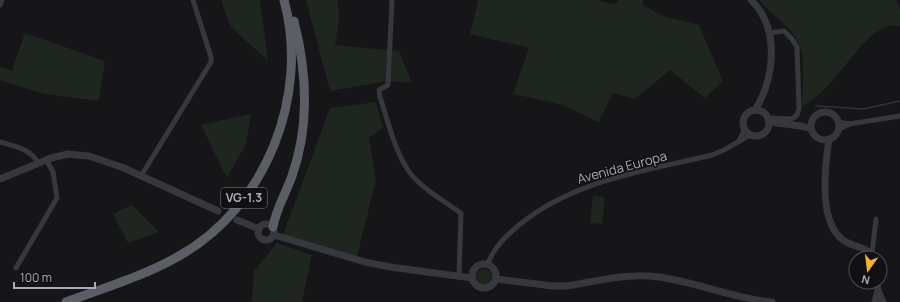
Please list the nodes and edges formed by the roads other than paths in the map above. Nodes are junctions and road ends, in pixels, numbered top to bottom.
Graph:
1 (2, 0) edge
2 (193, 0) edge
3 (285, 0) edge
4 (392, 0) edge
5 (751, 0) edge
6 (0, 5) edge
7 (769, 32) junction
8 (759, 111) junction
9 (900, 116) edge
10 (768, 122) junction
11 (812, 125) junction
12 (838, 126) junction
13 (744, 130) junction
14 (750, 135) junction
15 (825, 140) junction
16 (739, 141) junction
17 (0, 142) edge
18 (46, 159) junction
19 (38, 163) junction
20 (141, 176) junction
21 (0, 179) edge
22 (218, 211) dead end
23 (876, 219) dead end
24 (238, 220) dead end
25 (259, 229) junction
26 (273, 231) junction
27 (866, 250) edge
28 (873, 250) edge
29 (488, 264) junction
30 (16, 268) dead end
31 (459, 276) junction
32 (472, 278) junction
33 (496, 279) junction
34 (878, 290) joint
35 (66, 302) edge
36 (772, 302) edge
37 (875, 302) edge
38 (883, 302) edge

1 - 6 street
2 - 20 street
3 - 26 highway
3 - 35 highway, VG-1.3
4 - 31 street
5 - 7 street
7 - 8 street
7 - 10 street
8 - 10 street
8 - 13 street
9 - 12 street
10 - 11 street
10 - 14 street
11 - 12 street
11 - 15 street
12 - 15 street
13 - 14 street
13 - 16 street
14 - 16 street, Avenida Europa
15 - 27 street
16 - 29 street, Avenida Europa
17 - 19 street
18 - 19 street
18 - 20 street
18 - 30 street
19 - 21 street
20 - 22 street
23 - 28 street
24 - 25 street
25 - 26 street
25 - 26 street
26 - 31 street
29 - 32 street
29 - 33 street
31 - 32 street
32 - 33 street
33 - 36 street
34 - 37 street
34 - 38 street

